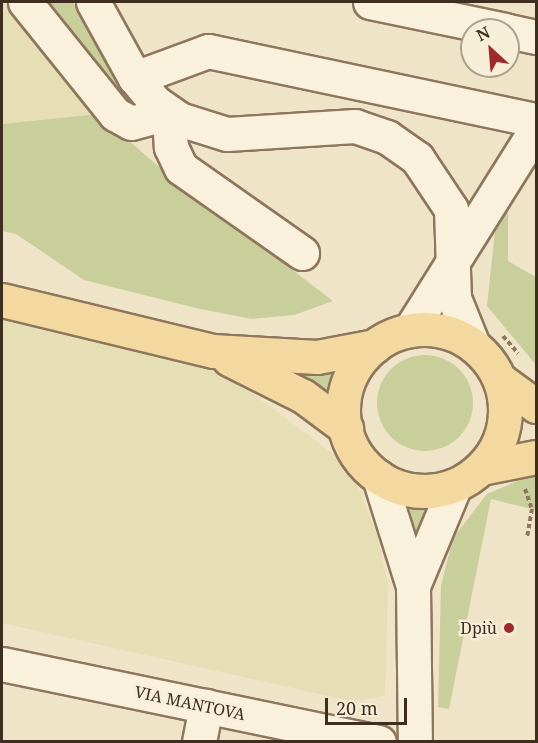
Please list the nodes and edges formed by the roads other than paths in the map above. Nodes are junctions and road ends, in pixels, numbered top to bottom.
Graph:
1 (25, 2) edge
2 (93, 2) edge
3 (370, 2) edge
4 (460, 20) edge
5 (520, 33) edge
6 (537, 37) edge
7 (135, 78) junction
8 (169, 113) junction
9 (536, 130) edge
10 (302, 253) dead end
11 (453, 262) junction
12 (2, 300) edge
13 (410, 330) junction
14 (485, 337) junction
15 (375, 346) junction
16 (213, 351) junction
17 (511, 369) junction
18 (537, 406) edge
19 (346, 428) junction
20 (537, 457) edge
21 (468, 476) junction
22 (379, 477) junction
23 (413, 586) junction
24 (2, 664) edge
25 (206, 706) junction
26 (199, 741) edge
27 (379, 741) edge
28 (415, 741) edge

1 - 8 street
2 - 7 street
3 - 4 street
5 - 6 street
7 - 8 street
7 - 9 street
8 - 10 street
8 - 11 street
9 - 11 street
11 - 13 street
11 - 14 street
12 - 16 main road
13 - 14 main road
13 - 15 main road
14 - 17 main road
15 - 16 main road
15 - 19 main road
16 - 19 main road
17 - 18 main road
17 - 21 main road
19 - 22 main road
20 - 21 main road
21 - 22 main road
21 - 23 street
22 - 23 street
23 - 28 street
24 - 25 street, VIA MANTOVA
25 - 26 street
25 - 27 street, VIA MANTOVA

